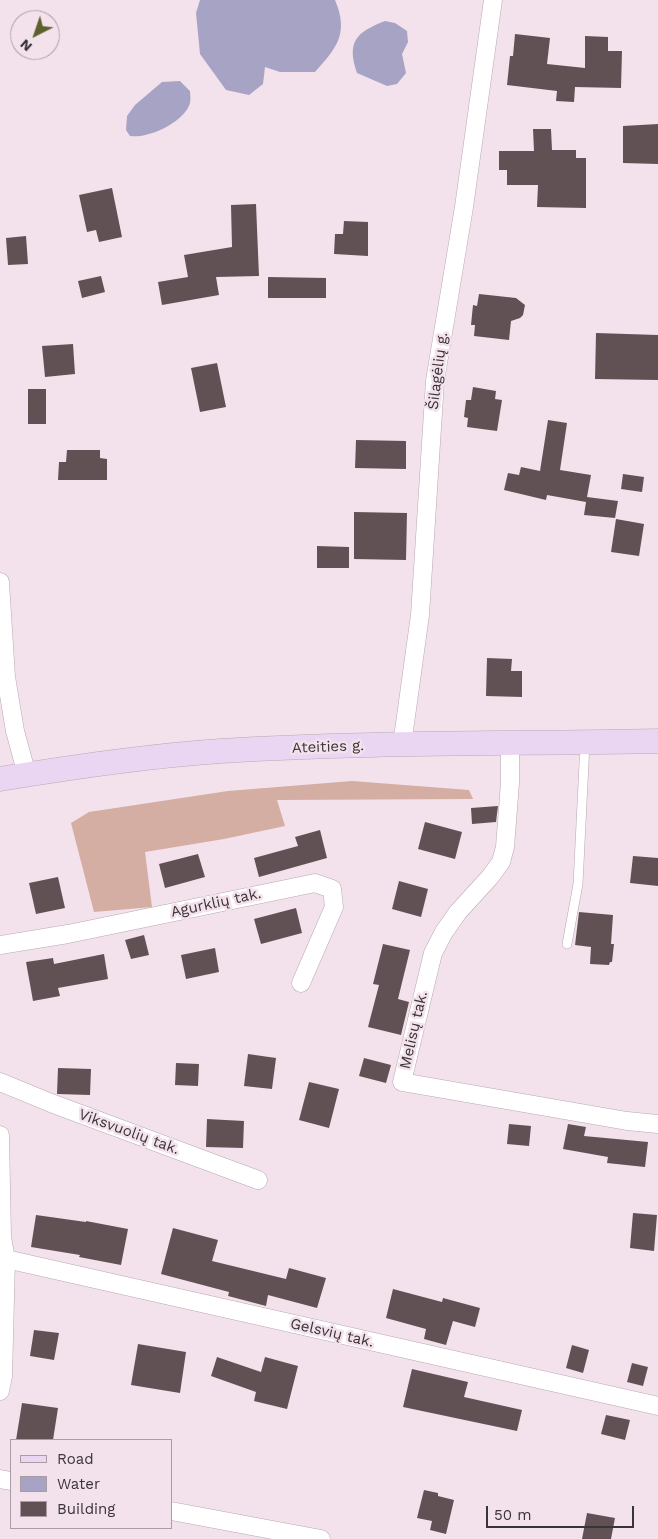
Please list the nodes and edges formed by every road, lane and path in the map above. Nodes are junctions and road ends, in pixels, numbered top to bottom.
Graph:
1 (493, 0) edge
2 (0, 582) edge
3 (658, 741) edge
4 (585, 743) junction
5 (510, 744) junction
6 (402, 745) junction
7 (27, 775) junction
8 (0, 780) edge
9 (567, 944) dead end
10 (0, 945) edge
11 (301, 983) dead end
12 (0, 1082) edge
13 (658, 1124) edge
14 (0, 1135) edge
15 (258, 1180) dead end
16 (1, 1236) edge
17 (6, 1259) junction
18 (0, 1391) edge
19 (658, 1406) edge
20 (172, 1511) edge
21 (321, 1539) edge

1 - 6 street, Šilagėlių g.
2 - 7 street
3 - 4 street, Ateities g.
4 - 5 street, Ateities g.
4 - 9 lane
5 - 6 street, Ateities g.
5 - 13 street, Melisų tak.
6 - 7 street, Ateities g.
7 - 8 street, Ateities g.
10 - 11 street, Agurklių tak.
12 - 15 street, Viksvuolių tak.
14 - 16 street
16 - 17 street
17 - 18 street
17 - 19 street, Gelsvių tak.
20 - 21 street

